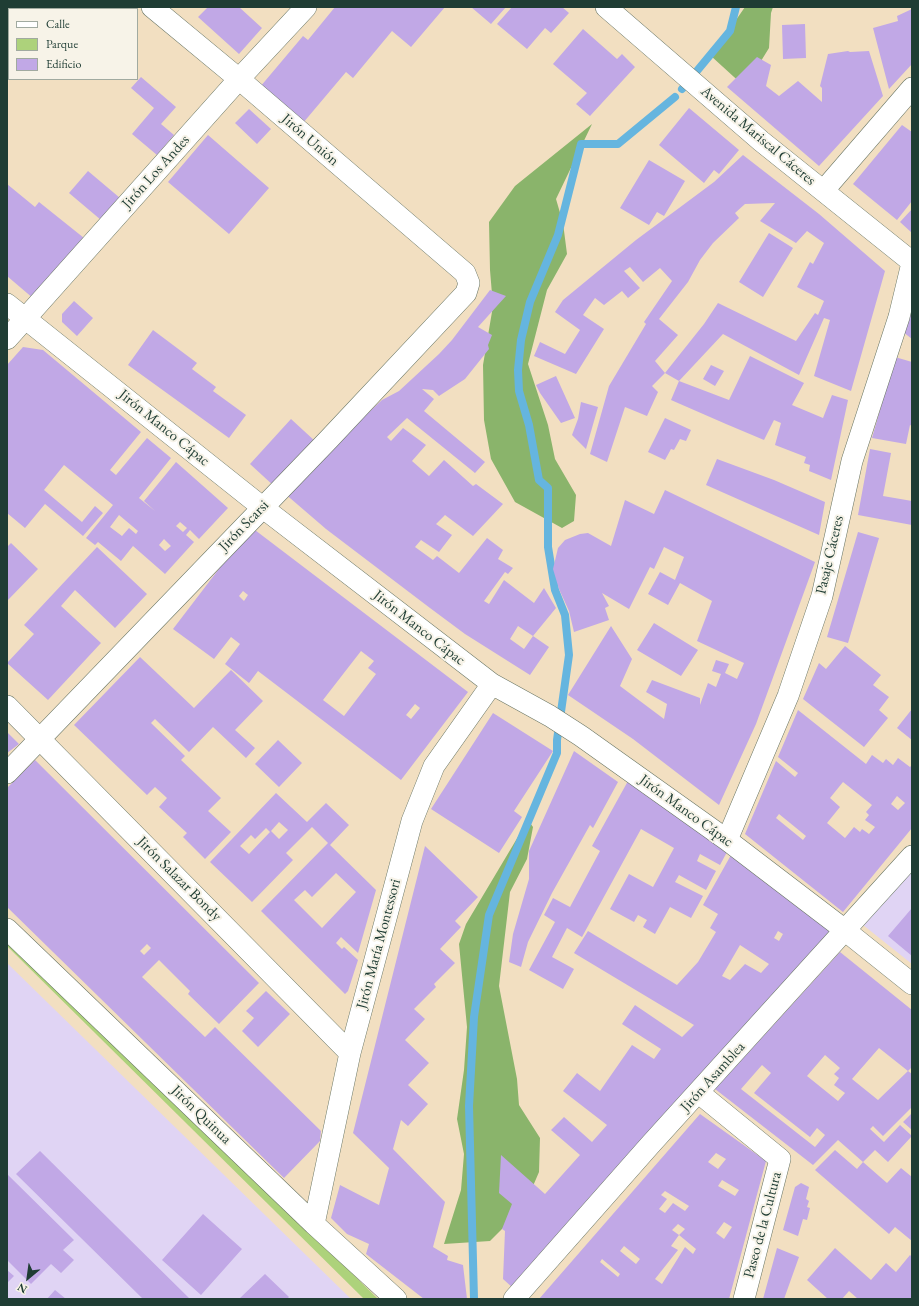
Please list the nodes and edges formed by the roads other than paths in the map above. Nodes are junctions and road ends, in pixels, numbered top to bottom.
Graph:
1 (152, 7) edge
2 (306, 7) edge
3 (606, 7) edge
4 (239, 79) junction
5 (912, 88) edge
6 (824, 190) junction
7 (912, 263) edge
8 (466, 274) joint
9 (7, 304) edge
10 (25, 319) junction
11 (7, 339) edge
12 (262, 507) junction
13 (492, 684) junction
14 (7, 706) edge
15 (40, 738) junction
16 (7, 773) edge
17 (727, 840) junction
18 (912, 856) edge
19 (7, 929) edge
20 (845, 932) junction
21 (912, 984) edge
22 (350, 1053) junction
23 (698, 1093) junction
24 (314, 1224) junction
25 (396, 1299) edge
26 (514, 1299) edge
27 (744, 1299) edge

1 - 4 street, Jirón Unión
2 - 4 street, Jirón Los Andes
3 - 6 street, Avenida Mariscal Cáceres
4 - 8 street, Jirón Unión
4 - 10 street, Jirón Los Andes
5 - 6 street
6 - 7 street, Avenida Mariscal Cáceres
7 - 17 street, Pasaje Cáceres
8 - 12 street, Jirón Scarsi
9 - 10 street, Jirón Manco Cápac
10 - 11 street, Jirón Los Andes
10 - 12 street, Jirón Manco Cápac
12 - 13 street, Jirón Manco Cápac
12 - 15 street, Jirón Scarsi
13 - 17 street, Jirón Manco Cápac
13 - 22 street, Jirón María Montessori
14 - 15 street, Jirón Salazar Bondy
15 - 16 street, Jirón Scarsi
15 - 22 street, Jirón Salazar Bondy
17 - 20 street, Jirón Manco Cápac
18 - 20 street, Jirón Asamblea
19 - 24 street, Jirón Quinua
20 - 21 street, Jirón Manco Cápac
20 - 23 street, Jirón Asamblea
22 - 24 street, Jirón María Montessori
23 - 26 street, Jirón Asamblea
23 - 27 street, Paseo de la Cultura
24 - 25 street, Jirón Quinua

